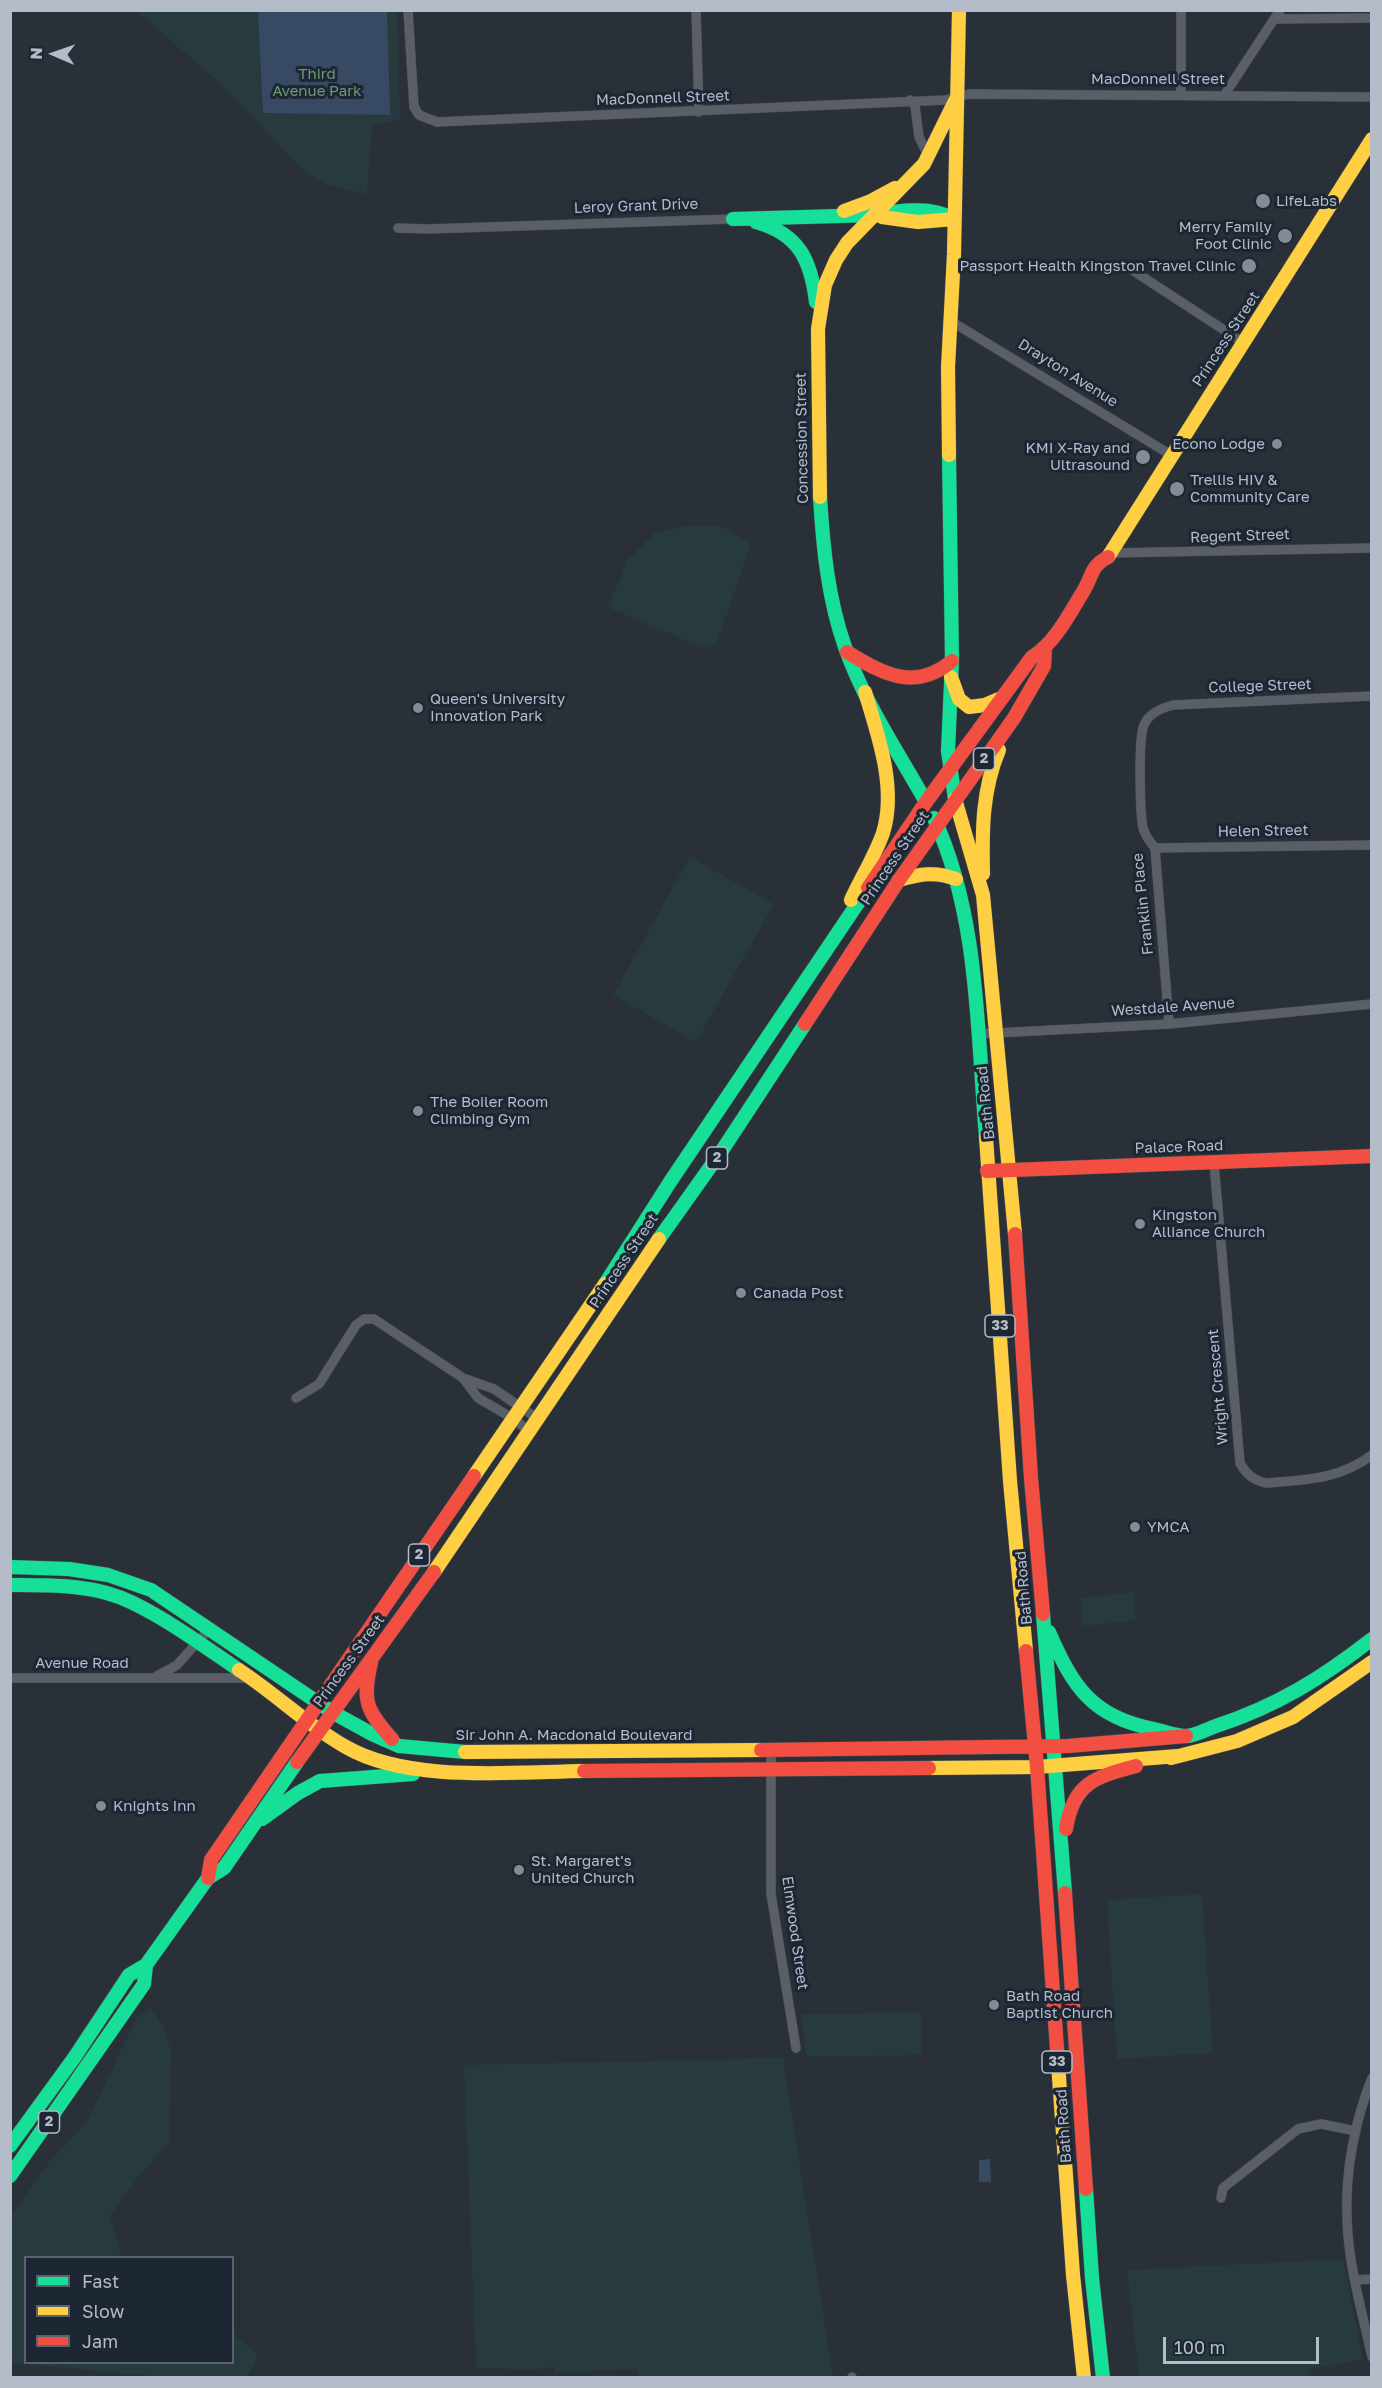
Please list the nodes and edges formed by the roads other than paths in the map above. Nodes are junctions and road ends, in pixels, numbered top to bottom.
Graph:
1 (408, 10) edge
2 (696, 10) edge
3 (959, 10) edge
4 (1181, 10) edge
5 (1280, 10) edge
6 (1371, 18) edge
7 (1275, 19) junction
8 (1181, 94) junction
9 (1225, 94) junction
10 (958, 96) junction
11 (1371, 97) edge
12 (910, 100) junction
13 (699, 112) junction
14 (1371, 139) edge
15 (929, 157) junction
16 (912, 178) junction
17 (875, 215) junction
18 (821, 217) junction
19 (733, 219) junction
20 (954, 219) junction
21 (398, 228) dead end
22 (1129, 268) dead end
23 (949, 320) junction
24 (818, 322) junction
25 (1244, 343) junction
26 (1171, 454) junction
27 (1371, 548) edge
28 (1109, 555) junction
29 (1045, 649) junction
30 (847, 652) junction
31 (952, 661) junction
32 (951, 677) junction
33 (865, 692) junction
34 (1371, 696) edge
35 (1002, 697) junction
36 (1152, 714) joint
37 (1014, 718) junction
38 (950, 769) junction
39 (955, 799) junction
40 (926, 802) junction
41 (937, 825) junction
42 (1371, 845) edge
43 (1155, 848) junction
44 (956, 879) junction
45 (899, 880) junction
46 (983, 894) junction
47 (827, 948) junction
48 (1371, 1004) edge
49 (1169, 1024) junction
50 (996, 1033) junction
51 (977, 1034) junction
52 (1371, 1156) edge
53 (1214, 1163) junction
54 (1009, 1170) junction
55 (987, 1171) junction
56 (463, 1378) junction
57 (296, 1398) dead end
58 (518, 1414) junction
59 (538, 1419) junction
60 (530, 1432) junction
61 (1371, 1455) edge
62 (10, 1567) edge
63 (10, 1585) edge
64 (1044, 1622) junction
65 (208, 1629) junction
66 (1371, 1639) edge
67 (198, 1642) junction
68 (373, 1655) junction
69 (1371, 1662) edge
70 (10, 1678) edge
71 (154, 1678) junction
72 (252, 1678) junction
73 (318, 1703) junction
74 (332, 1712) junction
75 (307, 1721) junction
76 (320, 1730) junction
77 (1186, 1736) junction
78 (399, 1746) junction
79 (1035, 1746) junction
80 (1054, 1746) junction
81 (771, 1750) junction
82 (1178, 1756) junction
83 (1037, 1767) junction
84 (1055, 1767) junction
85 (770, 1768) junction
86 (462, 1772) junction
87 (253, 1826) junction
88 (1062, 1877) junction
89 (208, 1878) junction
90 (146, 1965) junction
91 (796, 2048) dead end
92 (74, 2058) junction
93 (88, 2067) junction
94 (1371, 2078) edge
95 (1356, 2131) junction
96 (10, 2146) edge
97 (10, 2176) edge
98 (1221, 2198) dead end
99 (1371, 2279) edge
100 (1355, 2280) junction
101 (1371, 2357) edge
102 (1084, 2378) edge
103 (1103, 2378) edge

1 - 13 street, MacDonnell Street
2 - 13 street
3 - 10 main road, Concession Street
4 - 8 street
5 - 7 street
6 - 7 street
7 - 9 street
8 - 9 street, MacDonnell Street
8 - 10 street, MacDonnell Street
9 - 11 street, MacDonnell Street
10 - 12 street, MacDonnell Street
10 - 15 main road, Concession Street
10 - 20 main road, Concession Street
12 - 13 street, MacDonnell Street
12 - 15 street
14 - 25 main road, Princess Street / 2
15 - 16 main road, Concession Street
16 - 17 main road, Concession Street
16 - 18 main road
17 - 18 main road, Leroy Grant Drive
17 - 20 main road, Leroy Grant Drive
17 - 24 main road, Concession Street
18 - 19 main road, Leroy Grant Drive
19 - 21 street, Leroy Grant Drive
19 - 24 main road
20 - 23 main road, Concession Street
22 - 25 street
23 - 26 street, Drayton Avenue
23 - 31 main road, Concession Street
24 - 30 main road, Concession Street
25 - 26 main road, Princess Street / 2
26 - 28 main road, Princess Street / 2
27 - 28 street, Regent Street
28 - 29 main road, Princess Street / 2
29 - 35 main road, Princess Street / 2
29 - 37 main road, Princess Street / 2
30 - 31 main road
30 - 33 main road, Concession Street
31 - 32 main road, Concession Street
32 - 35 main road
32 - 38 main road, Concession Street
33 - 40 main road, Concession Street
33 - 47 main road
34 - 36 street, College Street
35 - 38 main road, Princess Street / 2
36 - 43 street, Franklin Place
37 - 39 main road, Princess Street / 2
37 - 46 main road
38 - 39 main road, Concession Street / 33
38 - 40 main road, Princess Street / 2
39 - 41 main road, Princess Street / 2
39 - 46 main road, Bath Road / 33
40 - 41 main road, Bath Road / 33
40 - 47 main road, Princess Street / 2
41 - 44 main road, Bath Road / 33
41 - 45 main road, Princess Street / 2
42 - 43 street, Helen Street
43 - 49 street, Franklin Place
44 - 45 main road
44 - 51 main road, Bath Road / 33
45 - 59 main road, Princess Street / 2
46 - 50 main road, Bath Road / 33
47 - 58 main road, Princess Street / 2
48 - 49 street, Westdale Avenue
49 - 50 street, Westdale Avenue
50 - 51 street, Westdale Avenue
50 - 54 main road, Bath Road / 33
51 - 55 main road, Bath Road / 33
52 - 53 main road, Palace Road
53 - 54 main road, Palace Road
53 - 61 street, Wright Crescent
54 - 55 main road, Palace Road
54 - 64 main road, Bath Road / 33
55 - 79 main road, Bath Road / 33
56 - 57 street
56 - 58 street
56 - 58 street
58 - 59 street
58 - 60 street
58 - 73 main road, Princess Street / 2
59 - 60 main road, Princess Street / 2
60 - 68 main road, Princess Street / 2
62 - 65 main road, Sir John A. Macdonald Boulevard
63 - 67 main road
64 - 77 main road
64 - 80 main road, Bath Road / 33
65 - 67 street
65 - 73 main road, Sir John A. Macdonald Boulevard
66 - 77 main road, Sir John A. Macdonald Boulevard
67 - 71 street
67 - 72 main road
68 - 74 main road, Princess Street / 2
68 - 78 main road
69 - 82 main road
70 - 71 street, Avenue Road
71 - 72 street, Avenue Road
72 - 75 main road
73 - 74 main road, Sir John A. Macdonald Boulevard
73 - 75 main road, Princess Street / 2
74 - 76 main road, Princess Street / 2
74 - 78 main road, Sir John A. Macdonald Boulevard
75 - 76 main road
75 - 89 main road, Princess Street / 2
76 - 86 main road
76 - 87 main road, Princess Street / 2
77 - 80 main road, Sir John A. Macdonald Boulevard
78 - 81 main road, Sir John A. Macdonald Boulevard
79 - 80 main road, Sir John A. Macdonald Boulevard
79 - 81 main road, Sir John A. Macdonald Boulevard
79 - 83 main road, Bath Road / 33
80 - 84 main road, Bath Road / 33
81 - 85 street, Elmwood Street
82 - 84 main road
82 - 88 main road
83 - 84 main road
83 - 85 main road
83 - 102 main road, Bath Road / 33
84 - 88 main road, Bath Road / 33
85 - 86 main road
85 - 91 street, Elmwood Street
86 - 87 main road
87 - 89 main road, Princess Street / 2
88 - 103 main road, Bath Road / 33
89 - 90 main road, Princess Street / 2
90 - 92 main road, Princess Street / 2
90 - 93 main road, Princess Street / 2
92 - 93 main road
92 - 96 main road, Princess Street / 2
93 - 97 main road, Princess Street / 2
94 - 95 street
95 - 98 street
95 - 100 street
99 - 100 street
100 - 101 street

